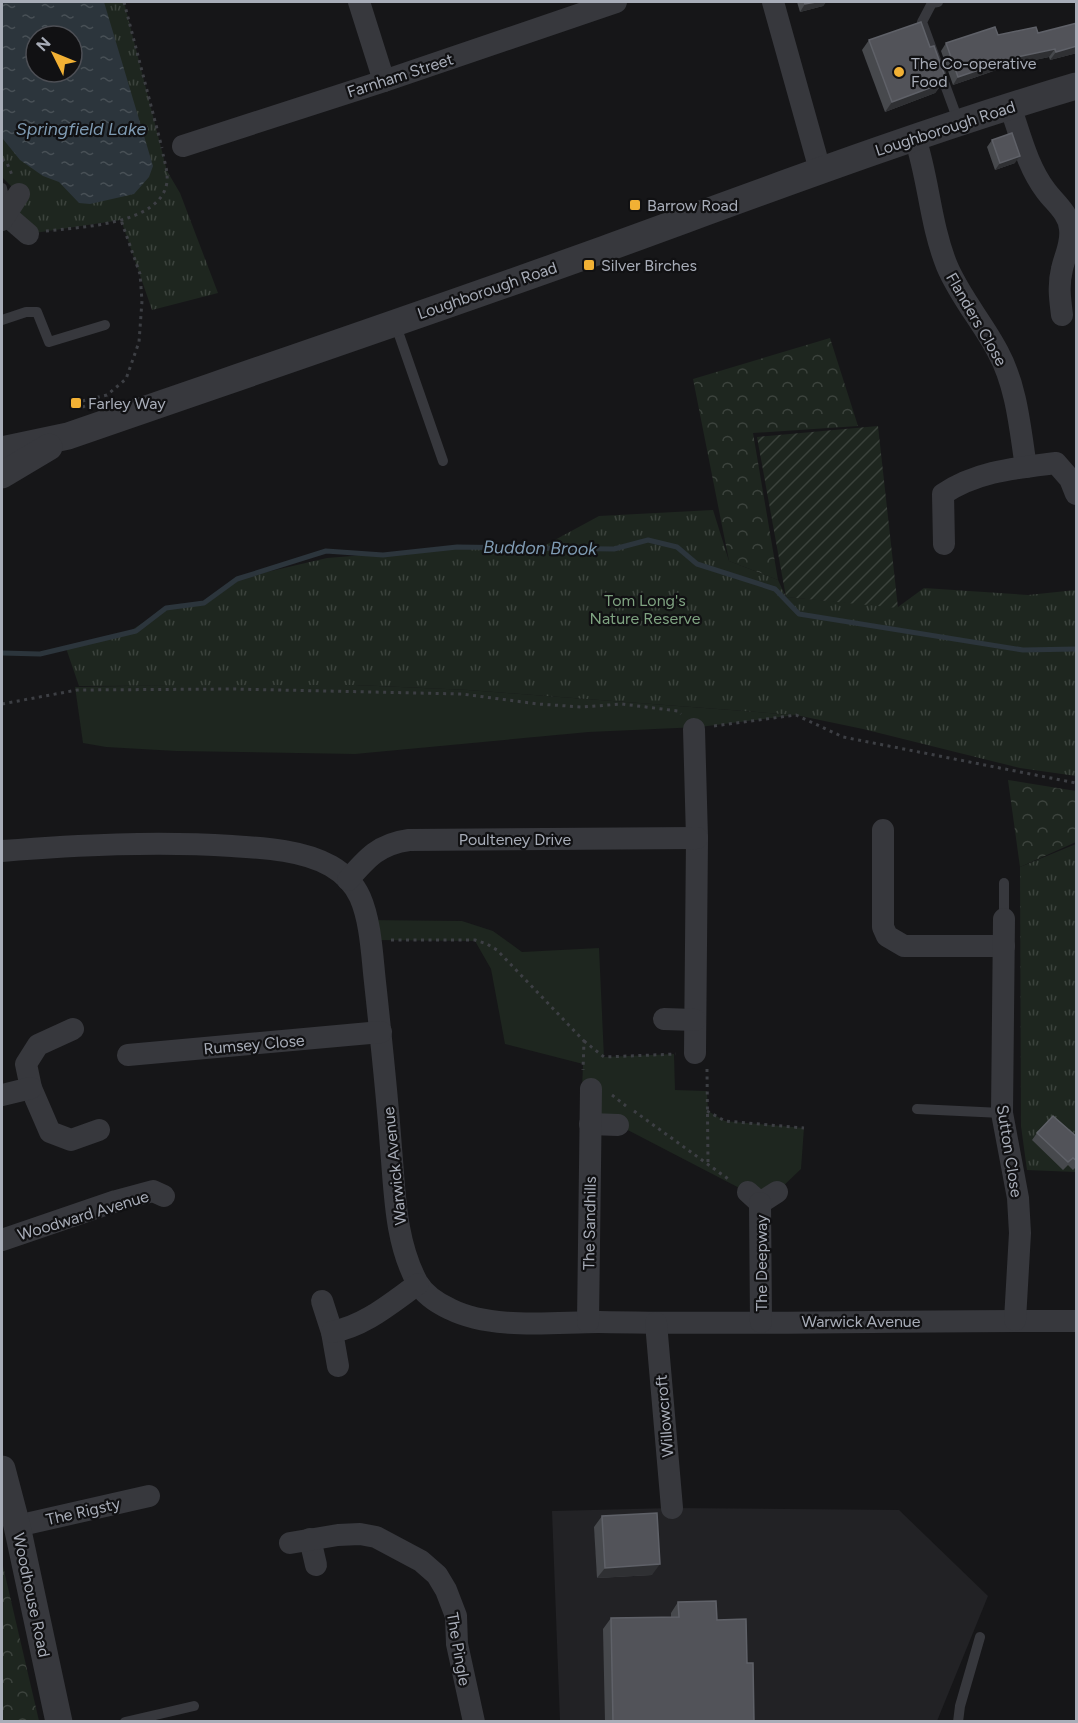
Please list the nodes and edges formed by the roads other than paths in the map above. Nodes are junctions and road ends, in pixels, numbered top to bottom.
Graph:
1 (359, 2) edge
2 (616, 2) edge
3 (773, 2) edge
4 (938, 2) edge
5 (384, 81) junction
6 (1077, 86) edge
7 (1010, 106) junction
8 (959, 123) junction
9 (915, 138) junction
10 (183, 146) dead end
11 (820, 170) junction
12 (8, 204) edge
13 (28, 234) road end
14 (1064, 318) edge
15 (2, 320) edge
16 (395, 323) junction
17 (105, 325) dead end
18 (79, 432) junction
19 (2, 450) edge
20 (443, 461) dead end
21 (1026, 467) junction
22 (2, 475) edge
23 (1077, 494) edge
24 (944, 544) dead end
25 (694, 729) road end
26 (883, 830) dead end
27 (697, 838) junction
28 (2, 852) edge
29 (348, 880) junction
30 (1004, 884) dead end
31 (1004, 919) joint
32 (1004, 946) junction
33 (664, 1019) dead end
34 (695, 1020) junction
35 (73, 1029) dead end
36 (381, 1032) junction
37 (695, 1053) road end
38 (128, 1055) dead end
39 (31, 1088) junction
40 (591, 1089) road end
41 (2, 1095) edge
42 (917, 1109) dead end
43 (1002, 1113) junction
44 (590, 1124) junction
45 (618, 1125) dead end
46 (99, 1130) dead end
47 (164, 1196) dead end
48 (762, 1196) road end
49 (2, 1240) edge
50 (418, 1284) junction
51 (322, 1301) dead end
52 (1015, 1320) junction
53 (1077, 1321) edge
54 (588, 1322) junction
55 (761, 1322) junction
56 (656, 1323) junction
57 (332, 1332) junction
58 (338, 1366) dead end
59 (2, 1469) edge
60 (149, 1496) dead end
61 (672, 1508) dead end
62 (17, 1526) junction
63 (316, 1565) dead end
64 (980, 1637) dead end
65 (194, 1707) dead end
66 (59, 1722) edge
67 (125, 1722) edge
68 (474, 1722) edge
69 (958, 1722) edge

1 - 5 street
2 - 5 street, Farnham Street
3 - 11 street
4 - 8 lane
5 - 10 street, Farnham Street
6 - 7 street, Loughborough Road
7 - 8 street, Loughborough Road
7 - 14 street
8 - 9 street, Loughborough Road
9 - 11 street, Loughborough Road
9 - 21 street, Flanders Close
11 - 16 street, Loughborough Road
12 - 13 street
15 - 17 lane
16 - 18 street, Loughborough Road
16 - 20 lane
18 - 19 street, Loughborough Road
18 - 22 street, Loughborough Road
21 - 23 street
21 - 24 street
25 - 27 street
26 - 32 street
27 - 29 street, Poulteney Drive
27 - 34 street
28 - 29 street, Warwick Avenue
29 - 36 street, Warwick Avenue
30 - 31 lane
31 - 32 street, Sutton Close
32 - 43 street, Sutton Close
33 - 34 street
34 - 37 street
35 - 39 street
36 - 38 street, Rumsey Close
36 - 50 street, Warwick Avenue
39 - 41 street
39 - 46 street
40 - 44 street, The Sandhills
42 - 43 lane
43 - 52 street, Sutton Close
44 - 45 street
44 - 54 street, The Sandhills
47 - 49 street, Woodward Avenue
48 - 55 street, The Deepway
50 - 54 street, Warwick Avenue
50 - 57 street
51 - 57 street
52 - 53 street, Warwick Avenue
52 - 55 street, Warwick Avenue
54 - 56 street, Warwick Avenue
55 - 56 street, Warwick Avenue
56 - 61 street, Willowcroft
57 - 58 street
59 - 62 street, Woodhouse Road
60 - 62 street, The Rigsty
62 - 66 street, Woodhouse Road
63 - 68 street, The Pingle
64 - 69 lane
65 - 67 lane

